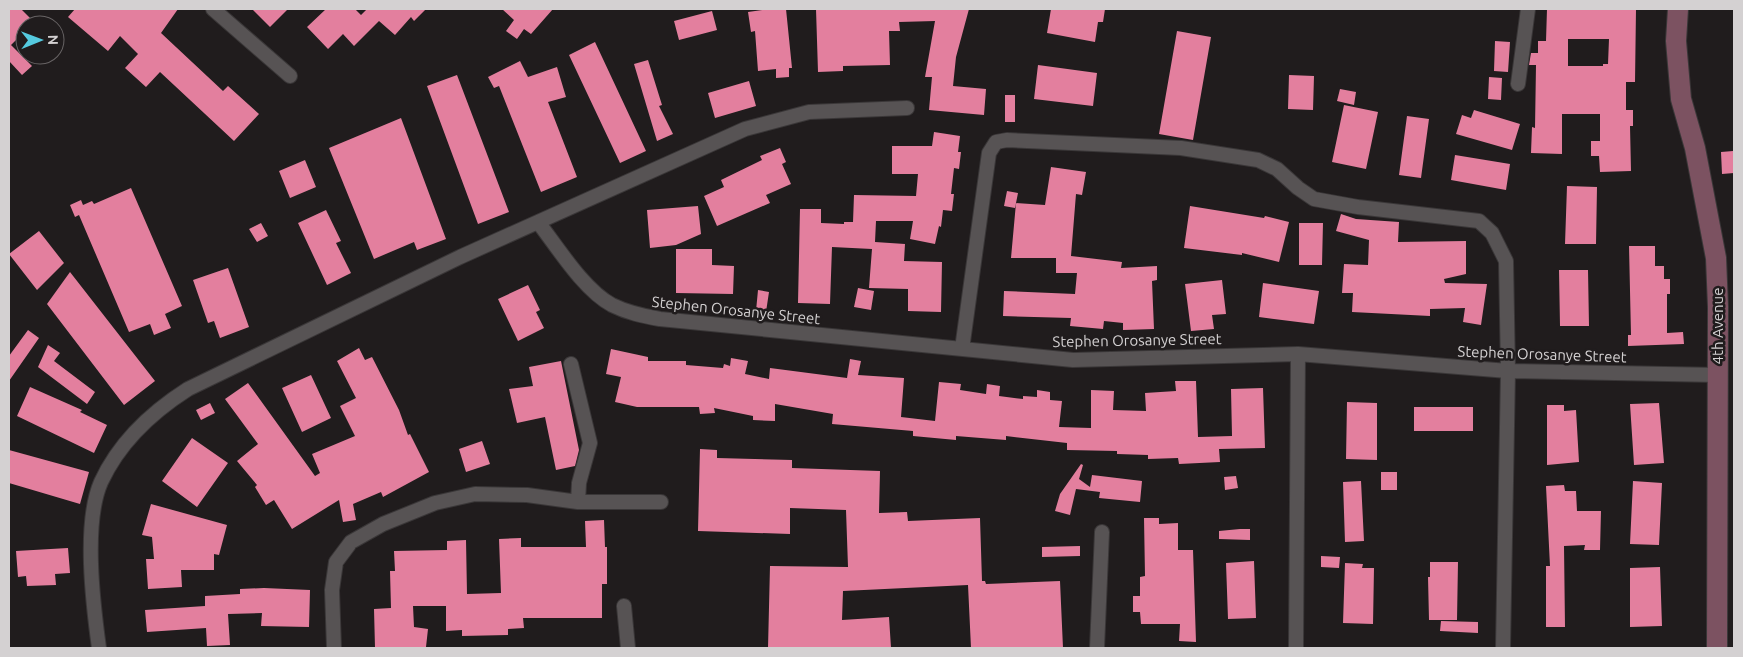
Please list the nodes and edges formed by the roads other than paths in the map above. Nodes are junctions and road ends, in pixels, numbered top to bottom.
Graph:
1 (213, 9) edge
2 (1528, 9) edge
3 (1678, 9) edge
4 (290, 76) dead end
5 (1518, 84) dead end
6 (906, 108) dead end
7 (538, 222) junction
8 (962, 349) junction
9 (1298, 354) junction
10 (571, 364) dead end
11 (1508, 371) junction
12 (1718, 375) junction
13 (578, 502) junction
14 (661, 502) dead end
15 (1102, 532) dead end
16 (624, 606) dead end
17 (99, 648) edge
18 (334, 648) edge
19 (628, 648) edge
20 (1098, 648) edge
21 (1296, 648) edge
22 (1503, 648) edge
23 (1718, 648) edge

1 - 4 street
2 - 5 street
3 - 12 street, 4th Avenue
6 - 7 street
7 - 8 street, Stephen Orosanye Street
7 - 17 street
8 - 9 street, Stephen Orosanye Street
8 - 11 street
9 - 11 street, Stephen Orosanye Street
9 - 21 street
10 - 13 street
11 - 12 street, Stephen Orosanye Street
11 - 22 street
12 - 23 street, 4th Avenue
13 - 14 street
13 - 18 street
15 - 20 street
16 - 19 street

